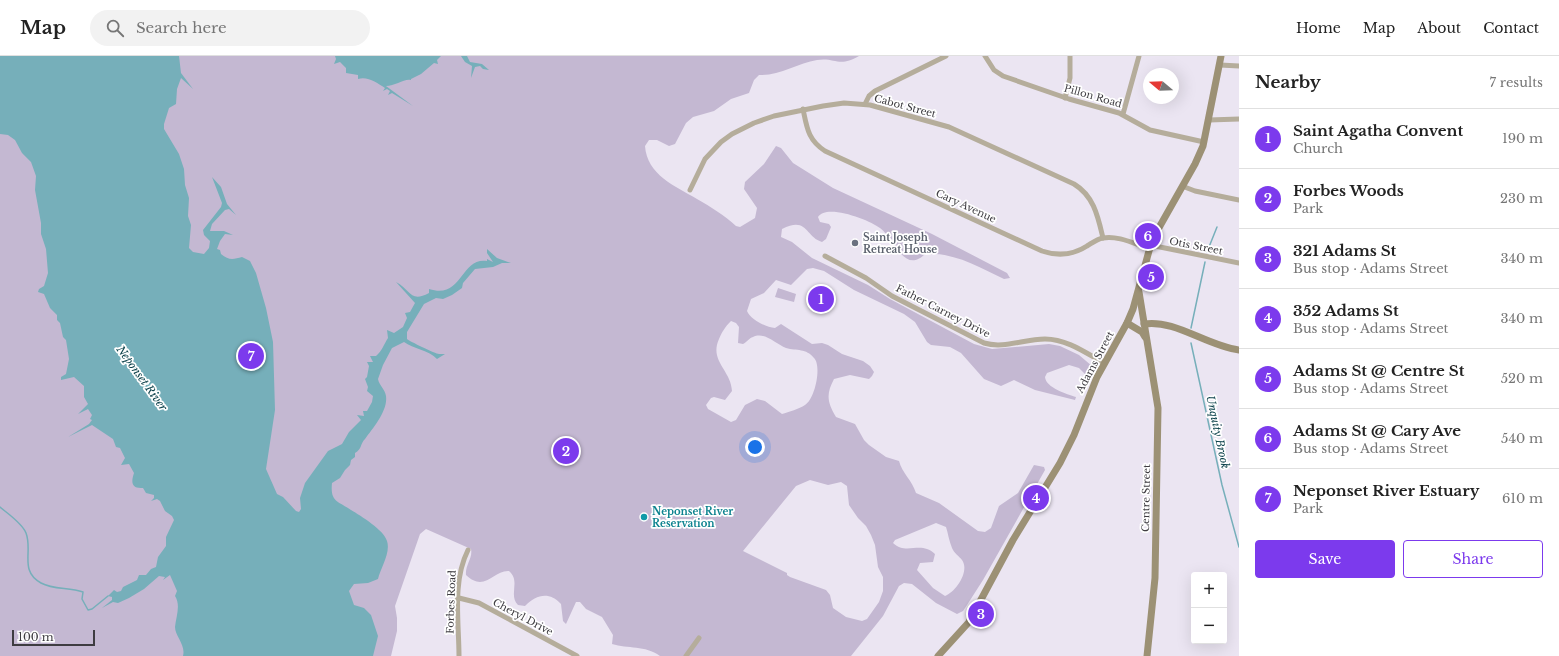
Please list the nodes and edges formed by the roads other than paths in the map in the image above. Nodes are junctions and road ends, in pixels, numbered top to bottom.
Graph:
1 (946, 56) edge
2 (985, 56) edge
3 (1070, 56) edge
4 (1139, 56) edge
5 (1221, 56) edge
6 (1220, 65) junction
7 (1239, 66) edge
8 (1065, 98) junction
9 (865, 104) junction
10 (803, 109) junction
11 (1123, 114) junction
12 (1239, 119) edge
13 (1209, 120) junction
14 (1204, 142) junction
15 (1182, 186) junction
16 (690, 190) dead end
17 (1239, 200) edge
18 (1104, 238) junction
19 (1149, 246) junction
20 (825, 256) dead end
21 (1239, 263) edge
22 (1140, 283) junction
23 (1127, 323) junction
24 (1144, 324) junction
25 (1146, 341) junction
26 (1239, 350) edge
27 (1104, 363) junction
28 (468, 550) dead end
29 (459, 598) junction
30 (699, 638) dead end
31 (459, 656) edge
32 (577, 656) edge
33 (686, 656) edge
34 (938, 656) edge
35 (1146, 656) edge

1 - 9 street
2 - 8 street, Pillon Road
3 - 8 street
4 - 11 street
5 - 6 main road, Adams Street
6 - 7 street
6 - 13 main road, Adams Street
8 - 11 street, Pillon Road
9 - 10 street, Cabot Street
9 - 18 street, Cabot Street
10 - 16 street, Cabot Street
10 - 18 street, Cary Avenue
11 - 14 street, Pillon Road
12 - 13 street
13 - 14 main road, Adams Street
14 - 15 main road, Adams Street
15 - 17 street
15 - 19 main road, Adams Street
18 - 19 street
19 - 21 street, Otis Street
19 - 22 main road, Adams Street
20 - 27 street, Father Carney Drive
22 - 23 main road, Adams Street
22 - 24 main road, Centre Street
23 - 25 main road
23 - 27 main road, Adams Street
24 - 25 main road, Centre Street
24 - 26 main road
25 - 35 main road, Centre Street
27 - 34 main road, Adams Street
28 - 29 street, Forbes Road
29 - 31 street, Forbes Road
29 - 32 street, Cheryl Drive
30 - 33 street

